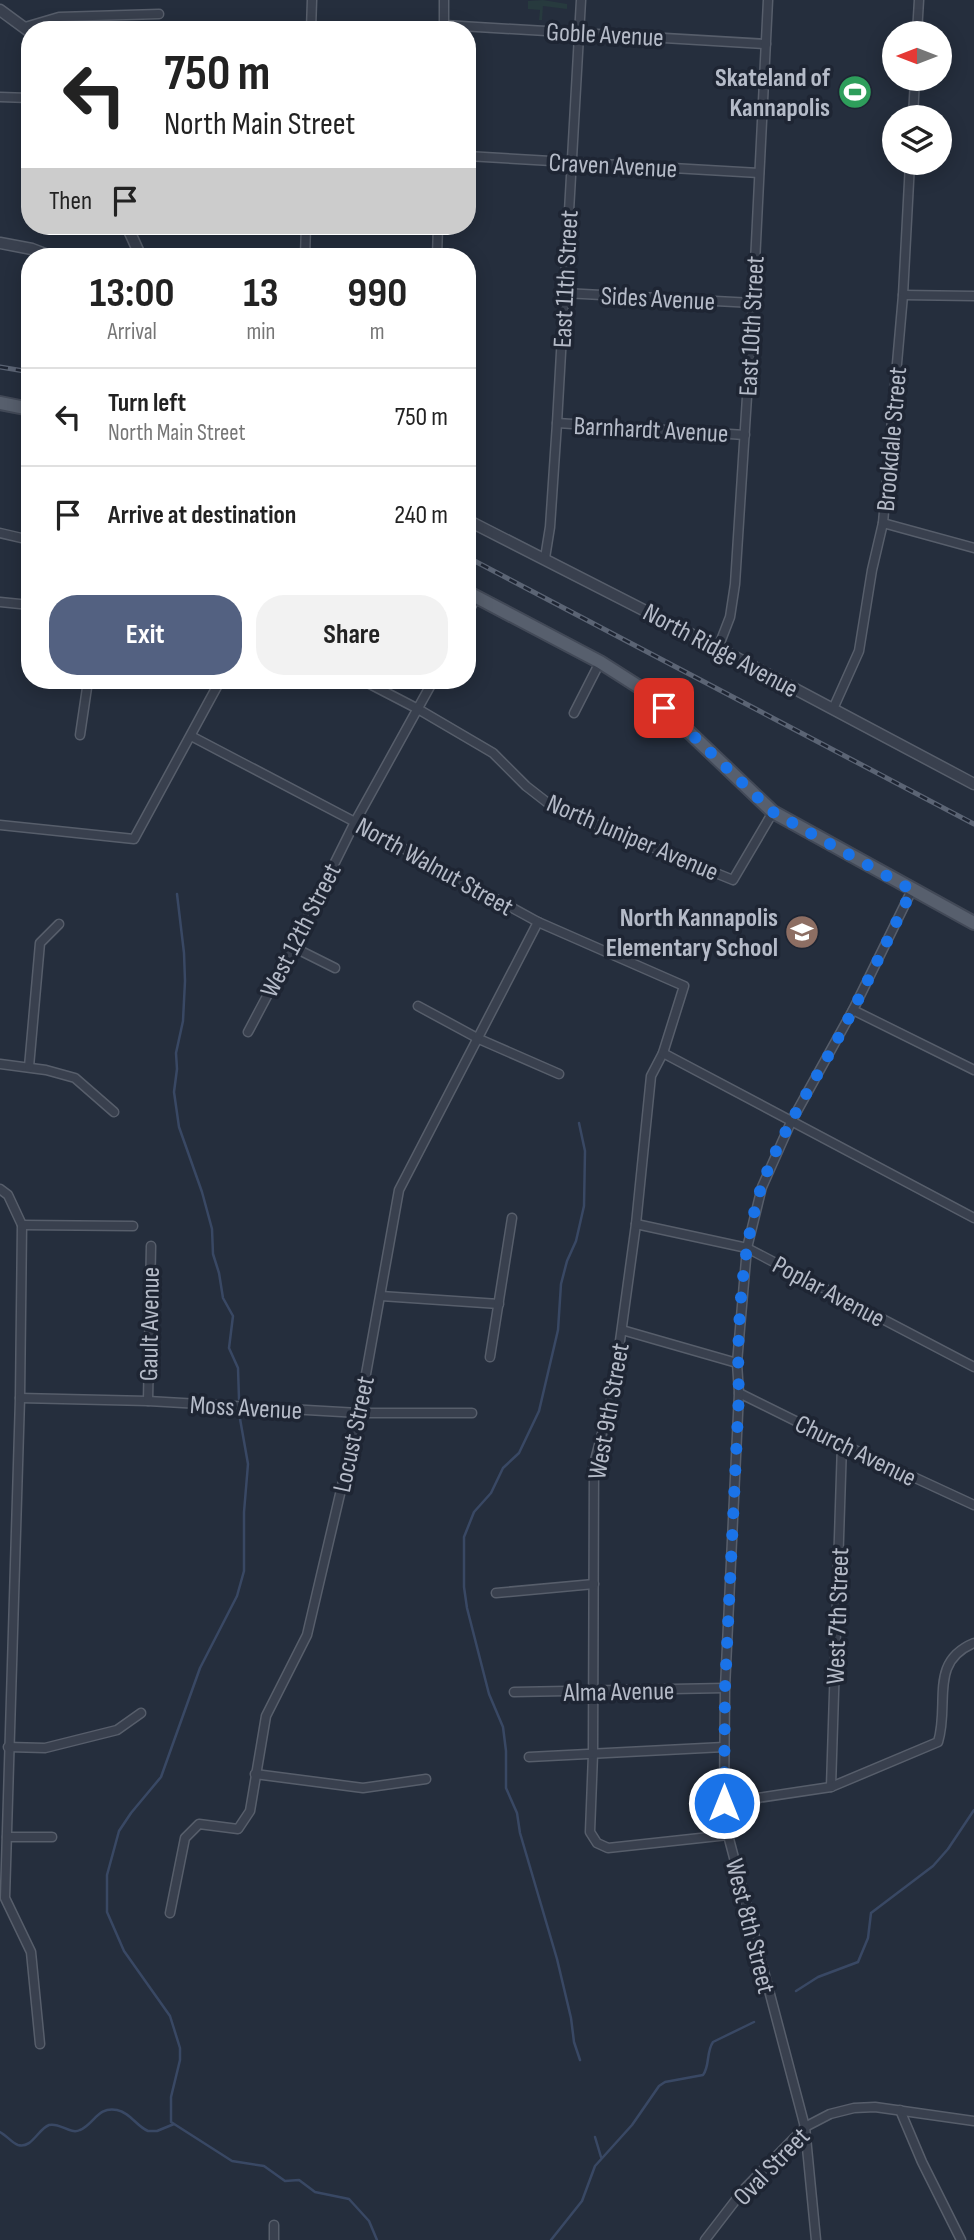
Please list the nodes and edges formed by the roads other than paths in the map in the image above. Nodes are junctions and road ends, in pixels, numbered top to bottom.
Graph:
1 (312, 0) edge
2 (444, 0) edge
3 (581, 0) edge
4 (768, 0) edge
5 (919, 0) edge
6 (0, 10) edge
7 (159, 14) dead end
8 (48, 21) edge
9 (311, 21) edge
10 (444, 21) edge
11 (918, 21) edge
12 (21, 25) edge
13 (476, 29) edge
14 (579, 32) junction
15 (766, 44) junction
16 (0, 97) edge
17 (21, 98) edge
18 (476, 157) edge
19 (571, 163) junction
20 (759, 173) junction
21 (909, 175) edge
22 (0, 243) edge
23 (32, 248) edge
24 (564, 293) junction
25 (903, 295) junction
26 (974, 296) edge
27 (753, 303) junction
28 (0, 403) edge
29 (21, 407) edge
30 (557, 423) junction
31 (745, 435) junction
32 (883, 523) junction
33 (476, 524) edge
34 (0, 533) edge
35 (21, 538) edge
36 (974, 548) edge
37 (545, 558) junction
38 (476, 596) edge
39 (0, 602) edge
40 (21, 604) edge
41 (718, 648) junction
42 (600, 662) junction
43 (87, 689) edge
44 (216, 689) edge
45 (379, 689) edge
46 (429, 689) edge
47 (418, 709) junction
48 (833, 709) junction
49 (574, 713) dead end
50 (80, 735) dead end
51 (191, 736) junction
52 (974, 784) edge
53 (773, 812) junction
54 (355, 822) junction
55 (0, 825) edge
56 (912, 890) junction
57 (538, 922) junction
58 (974, 923) edge
59 (59, 924) dead end
60 (293, 947) junction
61 (335, 968) dead end
62 (684, 986) joint
63 (418, 1006) dead end
64 (853, 1010) junction
65 (248, 1032) dead end
66 (479, 1039) junction
67 (663, 1053) junction
68 (0, 1064) edge
69 (29, 1067) junction
70 (974, 1070) edge
71 (559, 1074) dead end
72 (114, 1112) dead end
73 (791, 1122) junction
74 (0, 1189) edge
75 (512, 1218) dead end
76 (974, 1218) edge
77 (636, 1224) junction
78 (22, 1226) junction
79 (133, 1226) dead end
80 (151, 1246) dead end
81 (747, 1248) junction
82 (381, 1296) junction
83 (499, 1304) junction
84 (622, 1329) junction
85 (490, 1357) dead end
86 (737, 1363) junction
87 (974, 1367) edge
88 (739, 1393) junction
89 (20, 1398) junction
90 (148, 1401) junction
91 (359, 1413) junction
92 (472, 1413) dead end
93 (842, 1444) junction
94 (974, 1506) edge
95 (594, 1584) junction
96 (496, 1593) dead end
97 (974, 1643) edge
98 (0, 1688) edge
99 (10, 1688) junction
100 (725, 1688) junction
101 (514, 1692) dead end
102 (593, 1692) junction
103 (141, 1713) dead end
104 (8, 1747) junction
105 (724, 1748) junction
106 (593, 1754) junction
107 (529, 1757) dead end
108 (255, 1774) junction
109 (426, 1779) dead end
110 (831, 1787) junction
111 (724, 1803) junction
112 (728, 1835) junction
113 (6, 1837) junction
114 (52, 1837) dead end
115 (2, 1898) edge
116 (170, 1913) dead end
117 (40, 2044) dead end
118 (900, 2110) junction
119 (974, 2121) edge
120 (805, 2127) junction
121 (274, 2225) dead end
122 (274, 2240) edge
123 (705, 2240) edge
124 (816, 2240) edge
125 (961, 2240) edge

1 - 9 street
2 - 10 street
3 - 14 street, East 11th Street
4 - 15 street, East 10th Street
5 - 11 street
6 - 12 street
7 - 8 street
13 - 14 street, Goble Avenue
14 - 15 street, Goble Avenue
14 - 19 street, East 11th Street
15 - 20 street, East 10th Street
16 - 17 street
18 - 19 street, Craven Avenue
19 - 20 street, Craven Avenue
19 - 24 street, East 11th Street
20 - 27 street, East 10th Street
21 - 25 street, Brookdale Street
22 - 23 street
24 - 27 street, Sides Avenue
24 - 30 street, East 11th Street
25 - 26 street
25 - 32 street, Brookdale Street
27 - 31 street, East 10th Street
28 - 29 main road
30 - 31 street, Barnhardt Avenue
30 - 37 street, East 11th Street
31 - 41 street, East 10th Street
32 - 36 street
32 - 48 street, Brookdale Street
33 - 37 street, North Ridge Avenue
34 - 35 street
37 - 41 street, North Ridge Avenue
38 - 42 main road
39 - 40 street
41 - 48 street, North Ridge Avenue
42 - 49 street
42 - 53 main road
43 - 50 street
44 - 51 street
45 - 47 street, North Juniper Avenue
46 - 47 street, West 12th Street
47 - 53 street, North Juniper Avenue
47 - 54 street, West 12th Street
48 - 52 street, North Ridge Avenue
51 - 54 street, North Walnut Street
51 - 55 street
53 - 56 main road
54 - 57 street, North Walnut Street
54 - 60 street, West 12th Street
56 - 58 main road
56 - 64 street, West 8th Street
57 - 62 street, North Walnut Street
57 - 66 street, Locust Street
59 - 69 street
60 - 61 street
60 - 65 street, West 12th Street
62 - 67 street, West 9th Street
63 - 66 street
64 - 70 street
64 - 73 street, West 8th Street
66 - 71 street
66 - 82 street, Locust Street
67 - 73 street
67 - 77 street, West 9th Street
68 - 69 street
69 - 72 street
73 - 76 street
73 - 81 street, West 8th Street
74 - 78 street
75 - 83 street
77 - 81 street, Poplar Avenue
77 - 84 street, West 9th Street
78 - 79 street
78 - 89 street
80 - 90 street, Gault Avenue
81 - 86 street, West 8th Street
81 - 87 street, Poplar Avenue
82 - 83 street
82 - 91 street, Locust Street
83 - 85 street
84 - 86 street
84 - 95 street, West 9th Street
86 - 88 street, West 8th Street
88 - 93 street, Church Avenue
88 - 100 street, West 8th Street
89 - 90 street, Moss Avenue
89 - 99 street
90 - 91 street, Moss Avenue
91 - 92 street, Moss Avenue
91 - 108 street, Locust Street
93 - 94 street, Church Avenue
93 - 110 street, West 7th Street
95 - 96 street
95 - 102 street, West 9th Street
97 - 110 street
98 - 99 street
99 - 104 street
100 - 102 street, Alma Avenue
100 - 105 street, West 8th Street
101 - 102 street, Alma Avenue
102 - 106 street, West 9th Street
103 - 104 street
104 - 113 street
105 - 106 street
105 - 111 street, West 8th Street
106 - 107 street
106 - 112 street, West 9th Street
108 - 109 street
108 - 116 street, Locust Street
110 - 111 street
111 - 112 street, West 8th Street
112 - 120 street, West 8th Street
113 - 114 street
113 - 115 street
115 - 117 street
118 - 119 street, Oval Street
118 - 120 street, Oval Street
118 - 125 street
120 - 123 street, Oval Street
120 - 124 street, West 8th Street
121 - 122 street

